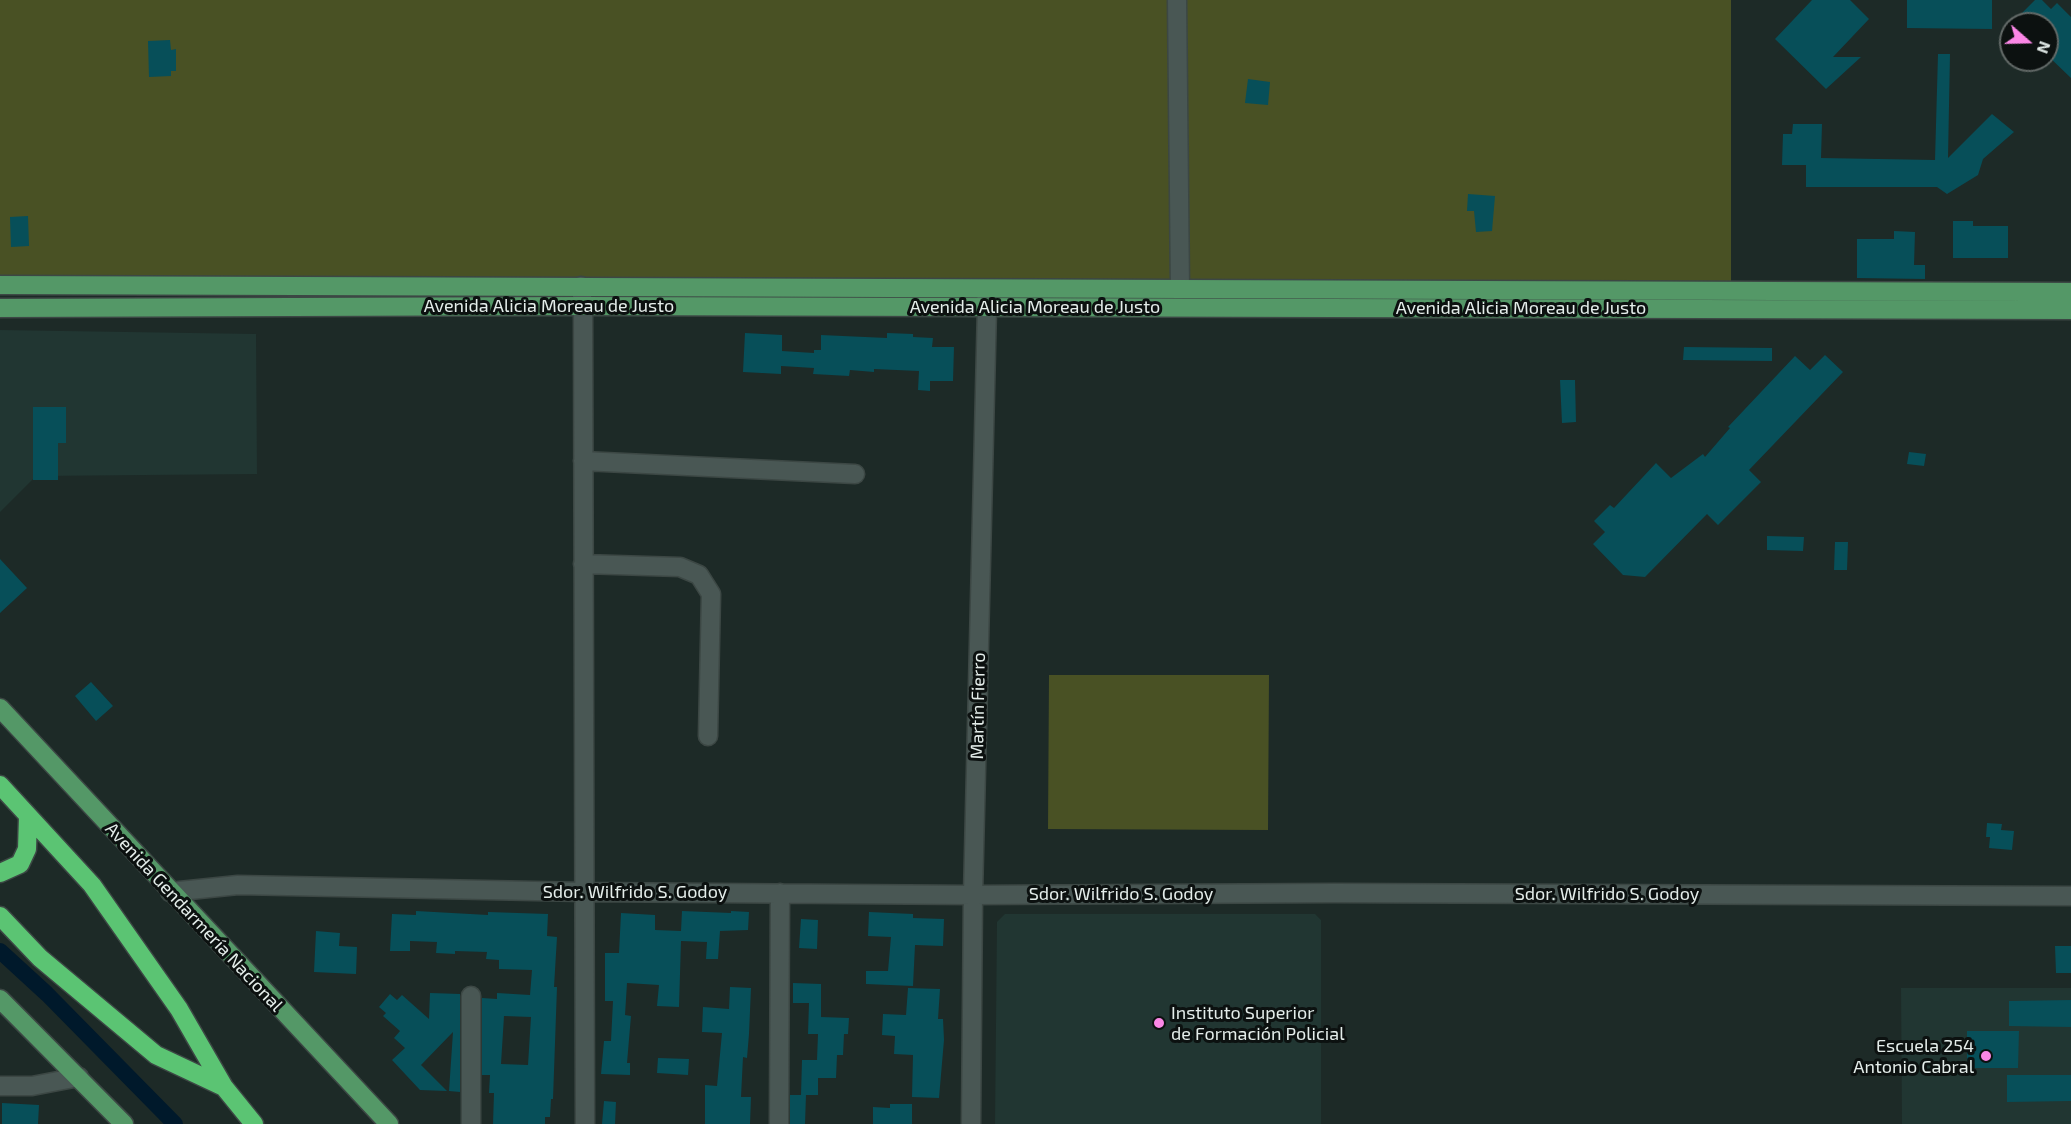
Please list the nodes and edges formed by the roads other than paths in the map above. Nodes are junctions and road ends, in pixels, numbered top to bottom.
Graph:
1 (1178, 0) edge
2 (0, 285) edge
3 (581, 286) junction
4 (985, 288) junction
5 (1180, 289) junction
6 (2071, 292) edge
7 (583, 306) junction
8 (987, 307) junction
9 (0, 308) edge
10 (2071, 310) edge
11 (583, 461) junction
12 (855, 474) dead end
13 (583, 564) junction
14 (0, 708) edge
15 (708, 736) dead end
16 (0, 785) edge
17 (28, 816) junction
18 (0, 873) edge
19 (170, 892) junction
20 (584, 892) junction
21 (780, 893) junction
22 (973, 895) junction
23 (2071, 896) edge
24 (0, 916) edge
25 (471, 996) dead end
26 (0, 999) edge
27 (79, 1077) junction
28 (0, 1086) edge
29 (224, 1087) junction
30 (124, 1124) edge
31 (254, 1124) edge
32 (389, 1124) edge
33 (471, 1124) edge
34 (585, 1124) edge
35 (779, 1124) edge
36 (971, 1124) edge

1 - 5 street
2 - 3 main road, Avenida Alicia Moreau de Justo
3 - 4 main road, Avenida Alicia Moreau de Justo
3 - 7 street
4 - 5 main road, Avenida Alicia Moreau de Justo
4 - 8 street, Martín Fierro
5 - 6 main road, Avenida Alicia Moreau de Justo
7 - 8 main road, Avenida Alicia Moreau de Justo
7 - 9 main road, Avenida Alicia Moreau de Justo
7 - 11 street
8 - 10 main road, Avenida Alicia Moreau de Justo
8 - 22 street, Martín Fierro
11 - 12 street
11 - 13 street
13 - 15 street
13 - 20 street
14 - 19 main road, Avenida Gendarmería Nacional
16 - 17 highway
17 - 18 highway
17 - 29 highway
19 - 20 street, Sdor. Wilfrido S. Godoy
19 - 32 main road, Avenida Gendarmería Nacional
20 - 21 street, Sdor. Wilfrido S. Godoy
20 - 34 street
21 - 22 street, Sdor. Wilfrido S. Godoy
21 - 35 street
22 - 23 street, Sdor. Wilfrido S. Godoy
22 - 36 street, Martín Fierro
24 - 29 highway
25 - 33 street
26 - 27 main road
27 - 28 street
27 - 30 main road
29 - 31 highway

